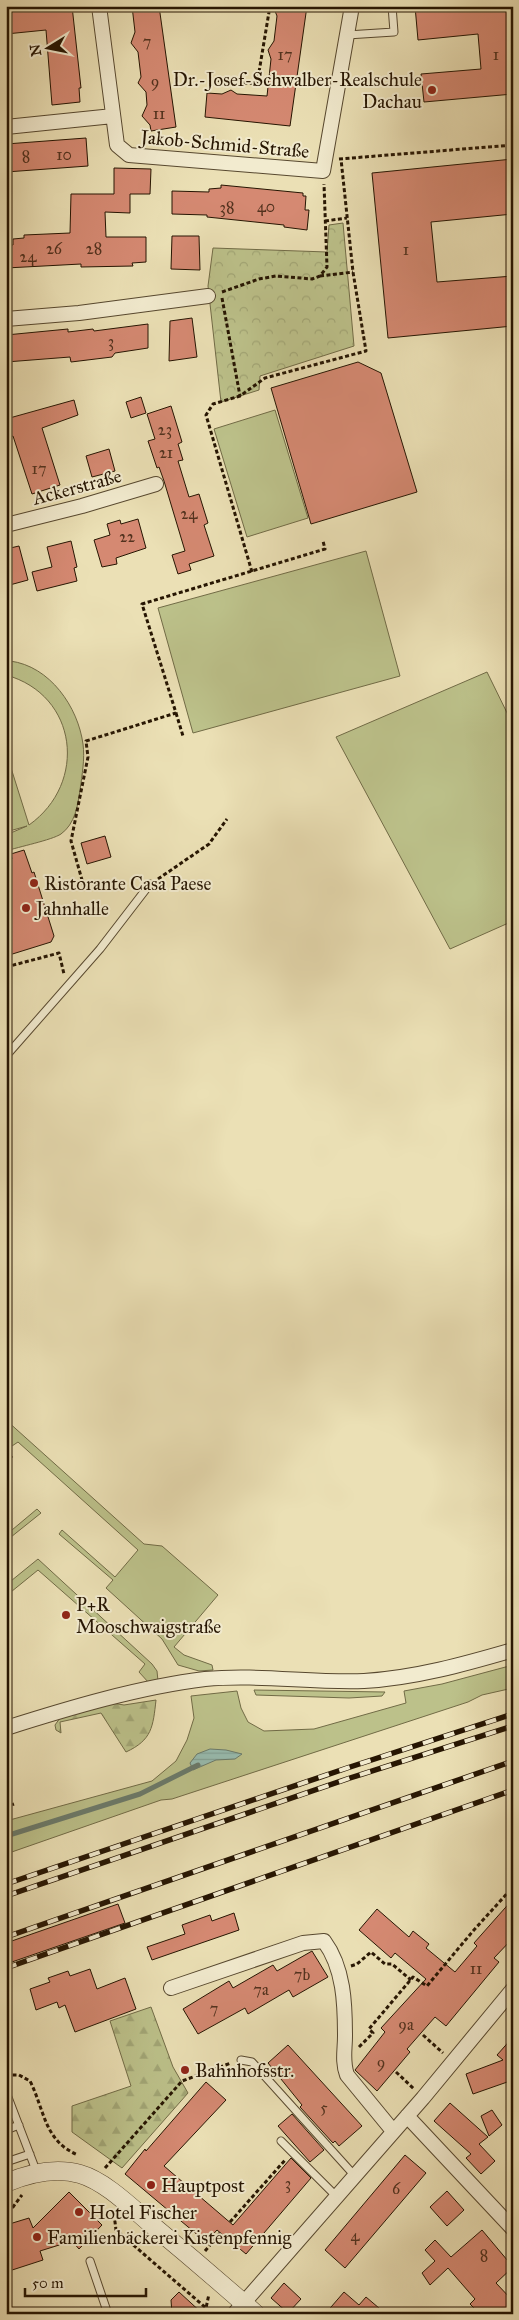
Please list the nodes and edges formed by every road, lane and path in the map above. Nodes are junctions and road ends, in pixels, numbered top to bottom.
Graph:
1 (100, 6) edge
2 (270, 6) edge
3 (352, 6) edge
4 (392, 6) edge
5 (347, 35) junction
6 (211, 80) dead end
7 (113, 116) junction
8 (6, 127) edge
9 (513, 144) edge
10 (341, 159) junction
11 (324, 166) junction
12 (347, 218) junction
13 (325, 221) junction
14 (353, 272) junction
15 (320, 276) junction
16 (215, 294) junction
17 (6, 318) edge
18 (240, 396) junction
19 (156, 484) dead end
20 (6, 525) edge
21 (322, 541) dead end
22 (252, 572) junction
23 (176, 713) junction
24 (183, 736) dead end
25 (227, 820) dead end
26 (150, 884) joint
27 (84, 887) dead end
28 (8, 968) edge
29 (66, 987) junction
30 (6, 1056) edge
31 (6, 1451) edge
32 (12, 1458) dead end
33 (513, 1650) edge
34 (6, 1728) edge
35 (6, 1797) edge
36 (14, 1804) dead end
37 (8, 1806) edge
38 (513, 1887) edge
39 (338, 1970) junction
40 (411, 1980) junction
41 (171, 1988) dead end
42 (513, 1989) edge
43 (422, 2035) dead end
44 (241, 2060) joint
45 (453, 2061) junction
46 (343, 2064) junction
47 (396, 2072) dead end
48 (6, 2075) edge
49 (6, 2092) edge
50 (423, 2098) junction
51 (407, 2116) junction
52 (19, 2125) junction
53 (6, 2130) edge
54 (393, 2131) junction
55 (281, 2141) dead end
56 (292, 2152) junction
57 (30, 2154) junction
58 (81, 2156) dead end
59 (6, 2162) edge
60 (97, 2164) dead end
61 (105, 2168) junction
62 (37, 2173) junction
63 (113, 2174) dead end
64 (354, 2175) junction
65 (6, 2183) edge
66 (336, 2196) junction
67 (230, 2222) dead end
68 (513, 2229) edge
69 (221, 2232) dead end
70 (205, 2252) dead end
71 (90, 2261) dead end
72 (244, 2310) edge
73 (108, 2314) edge

1 - 7 street, Jakob-Schmid-Straße
2 - 6 path
3 - 5 street
4 - 5 lane
5 - 11 street
7 - 8 street
7 - 11 street, Jakob-Schmid-Straße
9 - 10 path
10 - 11 path
10 - 12 path
11 - 13 path
12 - 13 path
12 - 14 path
13 - 15 path
14 - 15 path
14 - 18 path
15 - 16 path
16 - 17 street
16 - 18 path
18 - 22 path
19 - 20 street, Ackerstraße
21 - 22 path
22 - 23 path
23 - 24 path
23 - 27 path
25 - 26 path
26 - 29 lane
28 - 29 path
29 - 30 lane
31 - 32 path
33 - 34 street
35 - 37 path
36 - 37 path
38 - 40 path
39 - 40 path
39 - 41 street
39 - 46 street
40 - 46 path
42 - 45 street
43 - 45 path
44 - 61 path
44 - 64 lane
45 - 50 street
46 - 54 street
47 - 50 path
48 - 58 path
49 - 52 lane
50 - 51 street
51 - 54 street
51 - 68 street
52 - 53 lane
52 - 57 lane
54 - 64 street
55 - 56 lane
56 - 66 lane
56 - 67 path
57 - 59 lane
57 - 62 lane
60 - 61 path
61 - 63 path
62 - 65 street
62 - 72 street
64 - 66 street
66 - 72 street
69 - 70 path
71 - 73 lane

